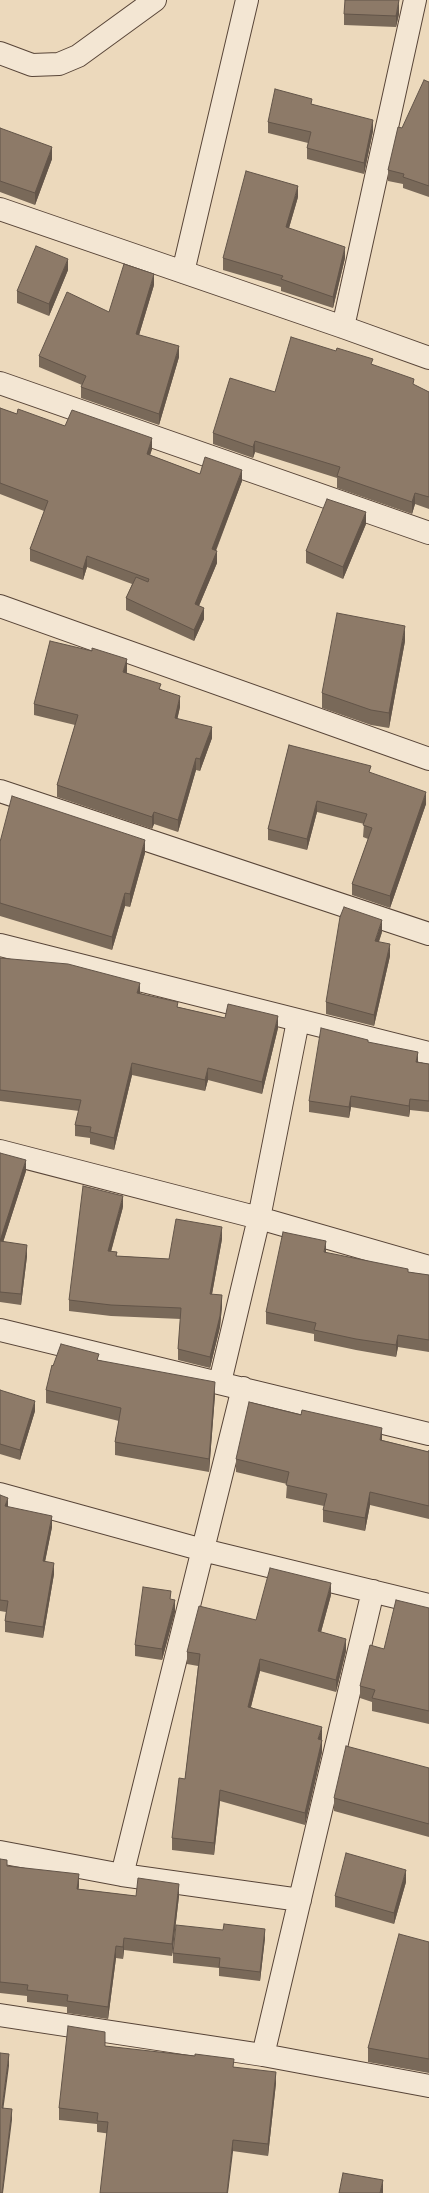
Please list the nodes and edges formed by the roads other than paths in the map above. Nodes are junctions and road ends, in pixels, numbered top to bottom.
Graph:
1 (155, 0) edge
2 (247, 0) edge
3 (415, 0) edge
4 (0, 53) edge
5 (0, 209) edge
6 (183, 272) junction
7 (343, 327) junction
8 (429, 358) edge
9 (0, 384) edge
10 (429, 533) edge
11 (0, 606) edge
12 (429, 759) edge
13 (0, 791) edge
14 (429, 934) edge
15 (0, 945) edge
16 (298, 1021) junction
17 (429, 1053) edge
18 (0, 1151) edge
19 (259, 1218) junction
20 (429, 1267) edge
21 (0, 1330) edge
22 (220, 1382) junction
23 (242, 1388) junction
24 (429, 1434) edge
25 (0, 1494) edge
26 (203, 1550) junction
27 (373, 1591) junction
28 (429, 1605) edge
29 (0, 1852) edge
30 (122, 1875) junction
31 (300, 1900) junction
32 (0, 2015) edge
33 (263, 2055) junction
34 (429, 2086) edge

1 - 4 street
2 - 6 street
3 - 7 street
5 - 6 street
6 - 7 street
7 - 8 street
9 - 10 street
11 - 12 street
13 - 14 street
15 - 16 street
16 - 17 street
16 - 19 street
18 - 19 street
19 - 20 street
19 - 22 street
21 - 22 street
22 - 23 street
23 - 24 street
23 - 26 street
25 - 26 street
26 - 27 street
26 - 30 street
27 - 28 street
27 - 31 street
29 - 30 street
30 - 31 street
31 - 33 street
32 - 33 street
33 - 34 street

